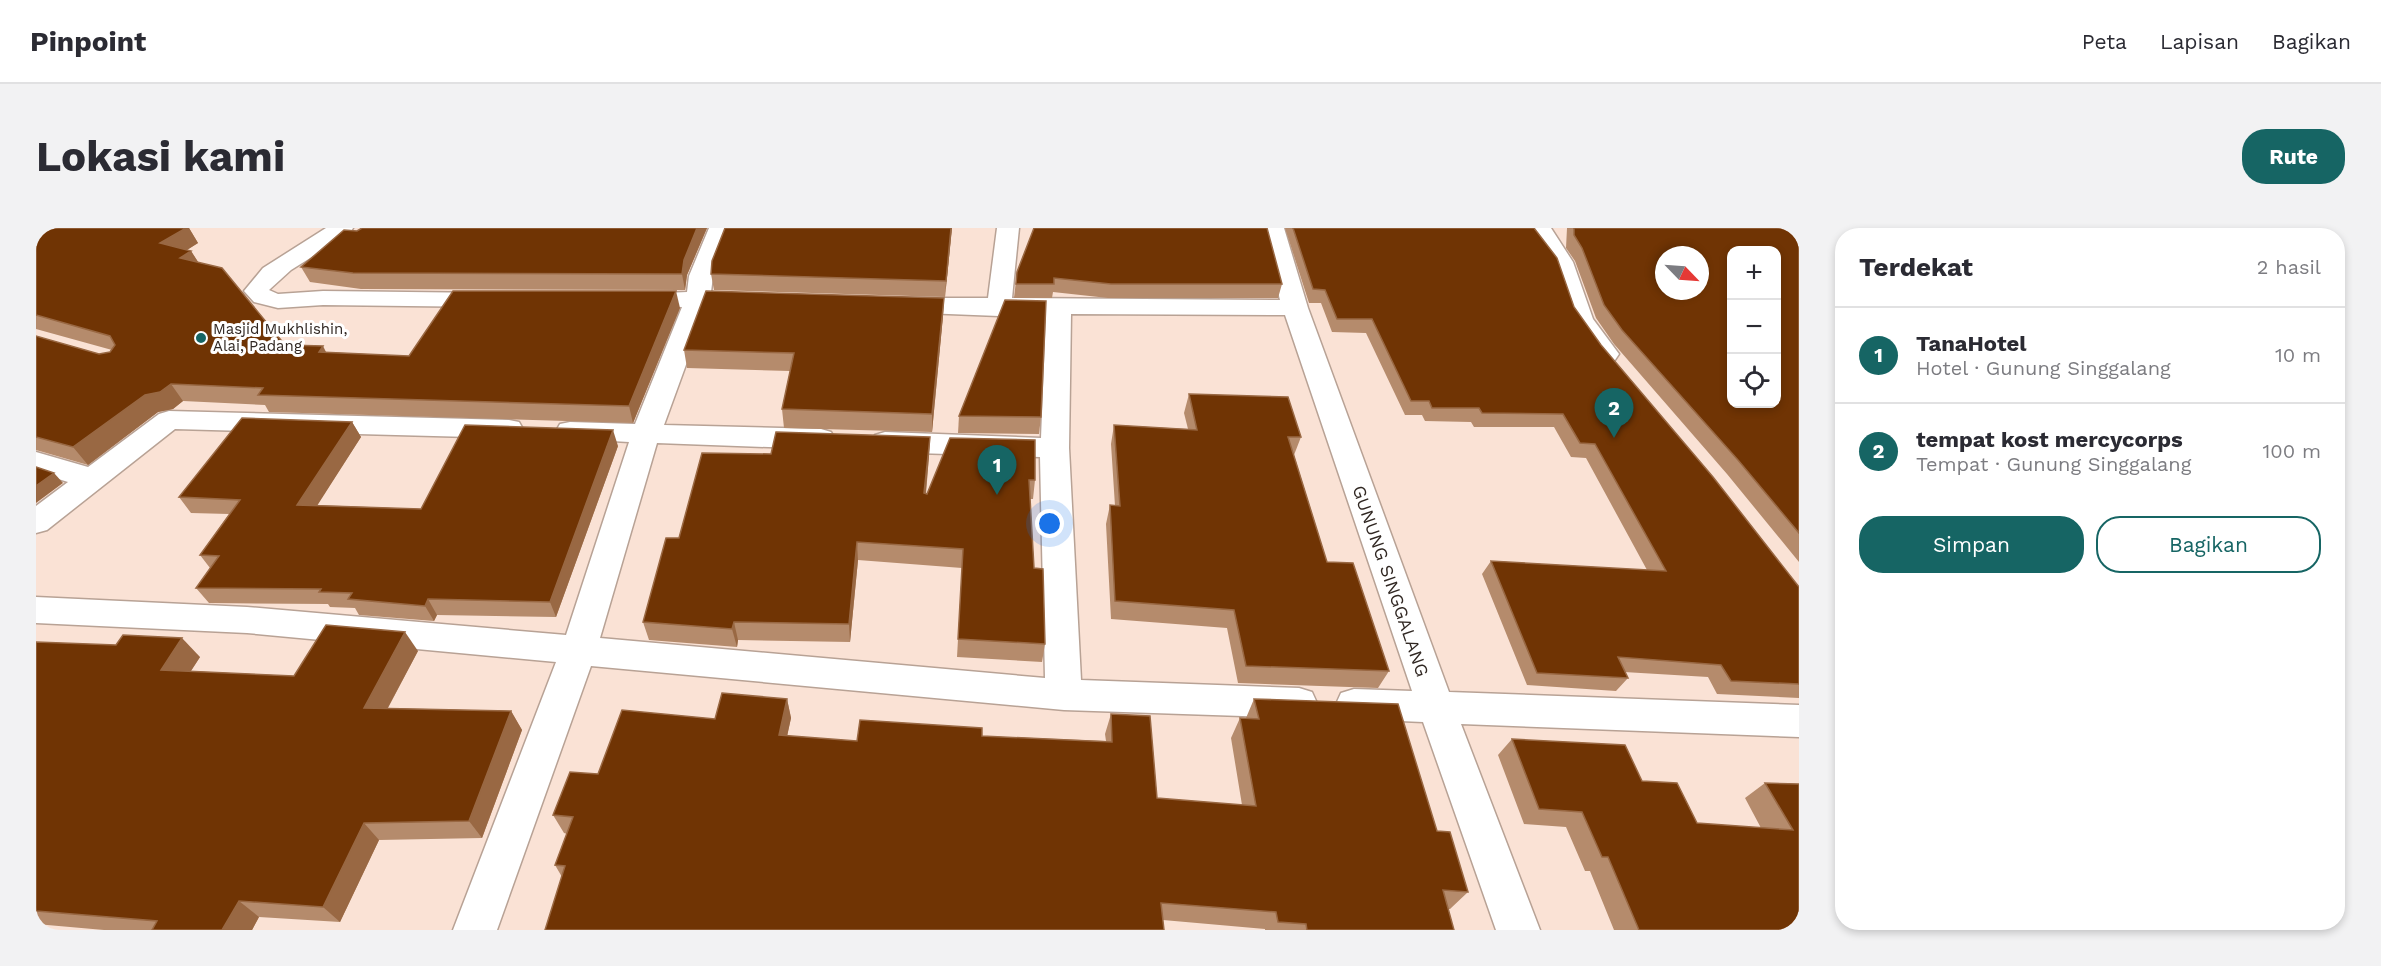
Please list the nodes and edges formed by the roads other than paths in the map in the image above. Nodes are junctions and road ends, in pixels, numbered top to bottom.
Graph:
1 (342, 228) edge
2 (720, 228) edge
3 (1008, 228) edge
4 (1273, 228) edge
5 (1540, 228) edge
6 (698, 299) junction
7 (519, 300) edge
8 (615, 300) edge
9 (744, 301) edge
10 (872, 304) edge
11 (1059, 307) junction
12 (999, 308) junction
13 (1295, 308) junction
14 (1625, 377) edge
15 (646, 433) junction
16 (1054, 448) junction
17 (36, 462) edge
18 (91, 478) junction
19 (36, 522) edge
20 (36, 610) edge
21 (578, 652) junction
22 (1064, 695) junction
23 (1436, 707) junction
24 (1799, 721) edge
25 (475, 930) edge
26 (1518, 930) edge

1 - 7 street
2 - 6 street
3 - 12 street
4 - 13 street, GUNUNG SINGGALANG
5 - 14 street
6 - 8 street
6 - 9 street
6 - 15 street
10 - 12 street
11 - 12 street
11 - 13 street
11 - 16 street
13 - 23 street, GUNUNG SINGGALANG
15 - 16 street
15 - 18 street
15 - 21 street
16 - 22 street
17 - 18 street
18 - 19 street
20 - 21 street
21 - 22 street
21 - 25 street
22 - 23 street
23 - 24 street
23 - 26 street, GUNUNG SINGGALANG

